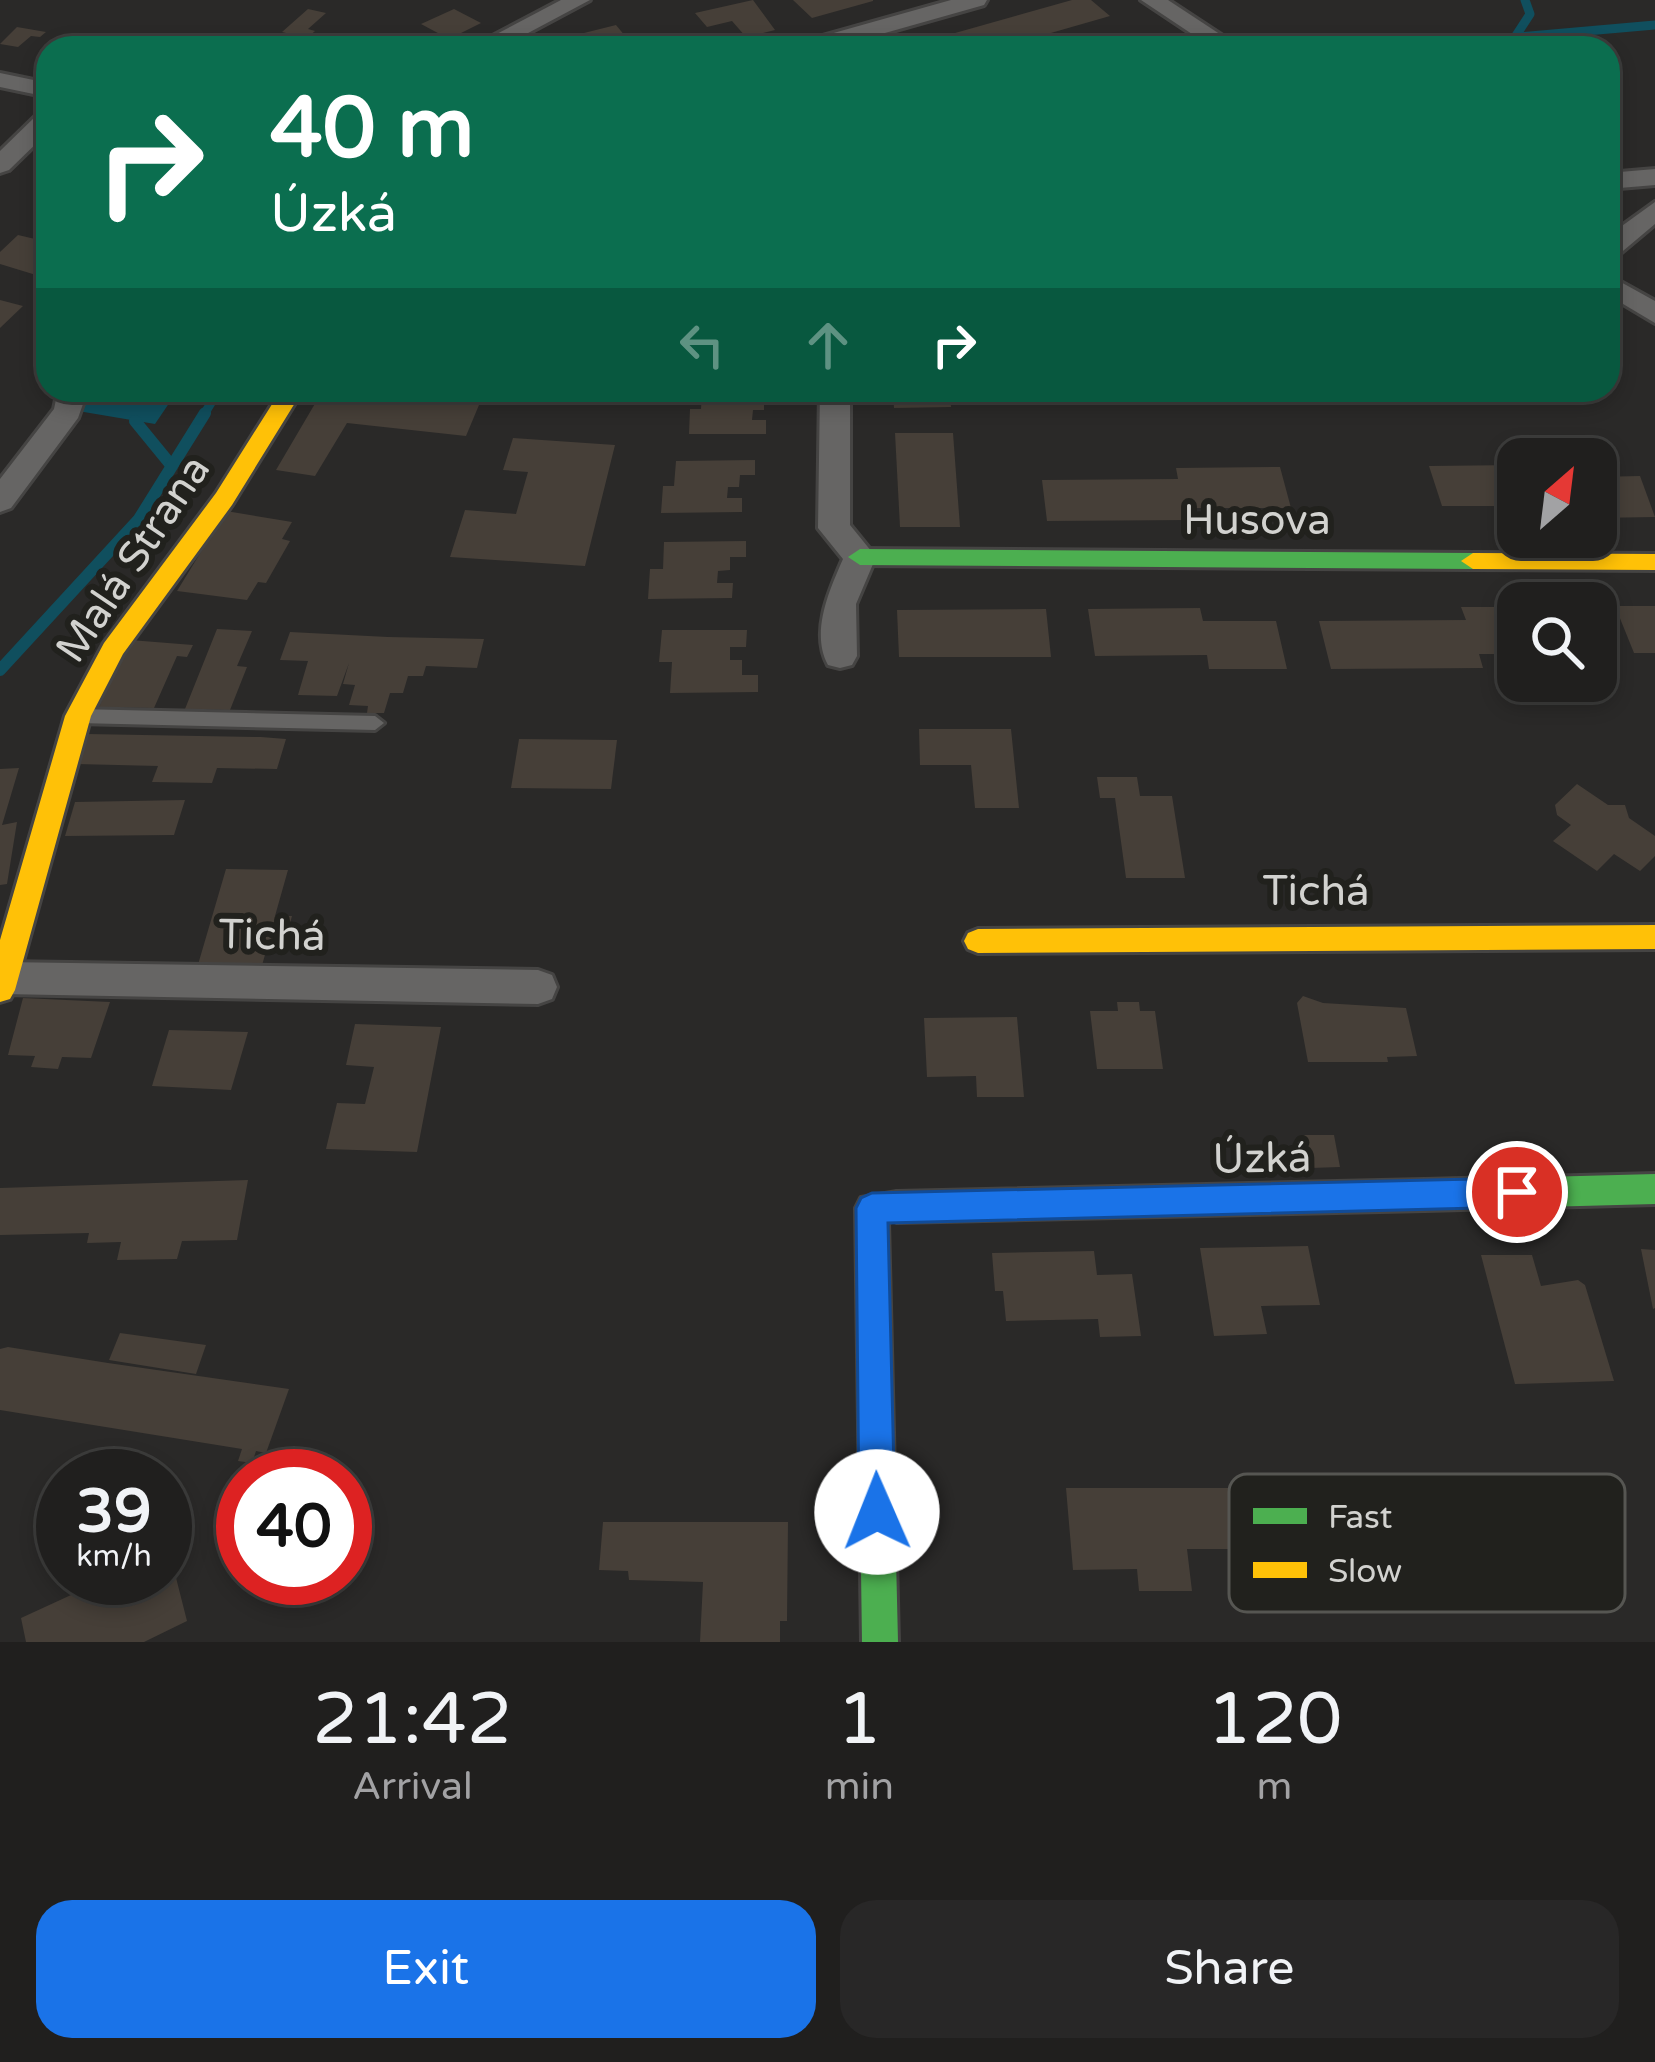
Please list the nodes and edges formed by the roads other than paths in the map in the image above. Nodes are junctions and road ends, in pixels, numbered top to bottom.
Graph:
1 (578, 0) edge
2 (976, 0) edge
3 (1152, 0) edge
4 (506, 36) edge
5 (848, 36) edge
6 (1210, 36) edge
7 (0, 80) edge
8 (36, 88) edge
9 (36, 130) edge
10 (0, 165) edge
11 (1655, 177) edge
12 (1620, 180) edge
13 (1655, 210) edge
14 (1620, 240) edge
15 (1620, 291) edge
16 (1655, 314) edge
17 (70, 402) edge
18 (285, 402) edge
19 (835, 402) edge
20 (0, 501) edge
21 (860, 557) junction
22 (1655, 562) edge
23 (840, 656) dead end
24 (79, 716) junction
25 (375, 723) dead end
26 (1655, 937) edge
27 (978, 941) dead end
28 (2, 984) edge
29 (538, 987) dead end
30 (1655, 1189) edge
31 (880, 1642) edge

1 - 4 street
2 - 5 street
3 - 6 street
7 - 8 street
9 - 10 street
11 - 12 street
13 - 14 street
15 - 16 street
17 - 20 street
18 - 24 street, Malá Strana
19 - 21 street
21 - 22 street, Husova
21 - 23 street
24 - 25 lane
24 - 28 street, Malá Strana
26 - 27 street, Tichá
28 - 29 street, Tichá
30 - 31 street, Úzká

